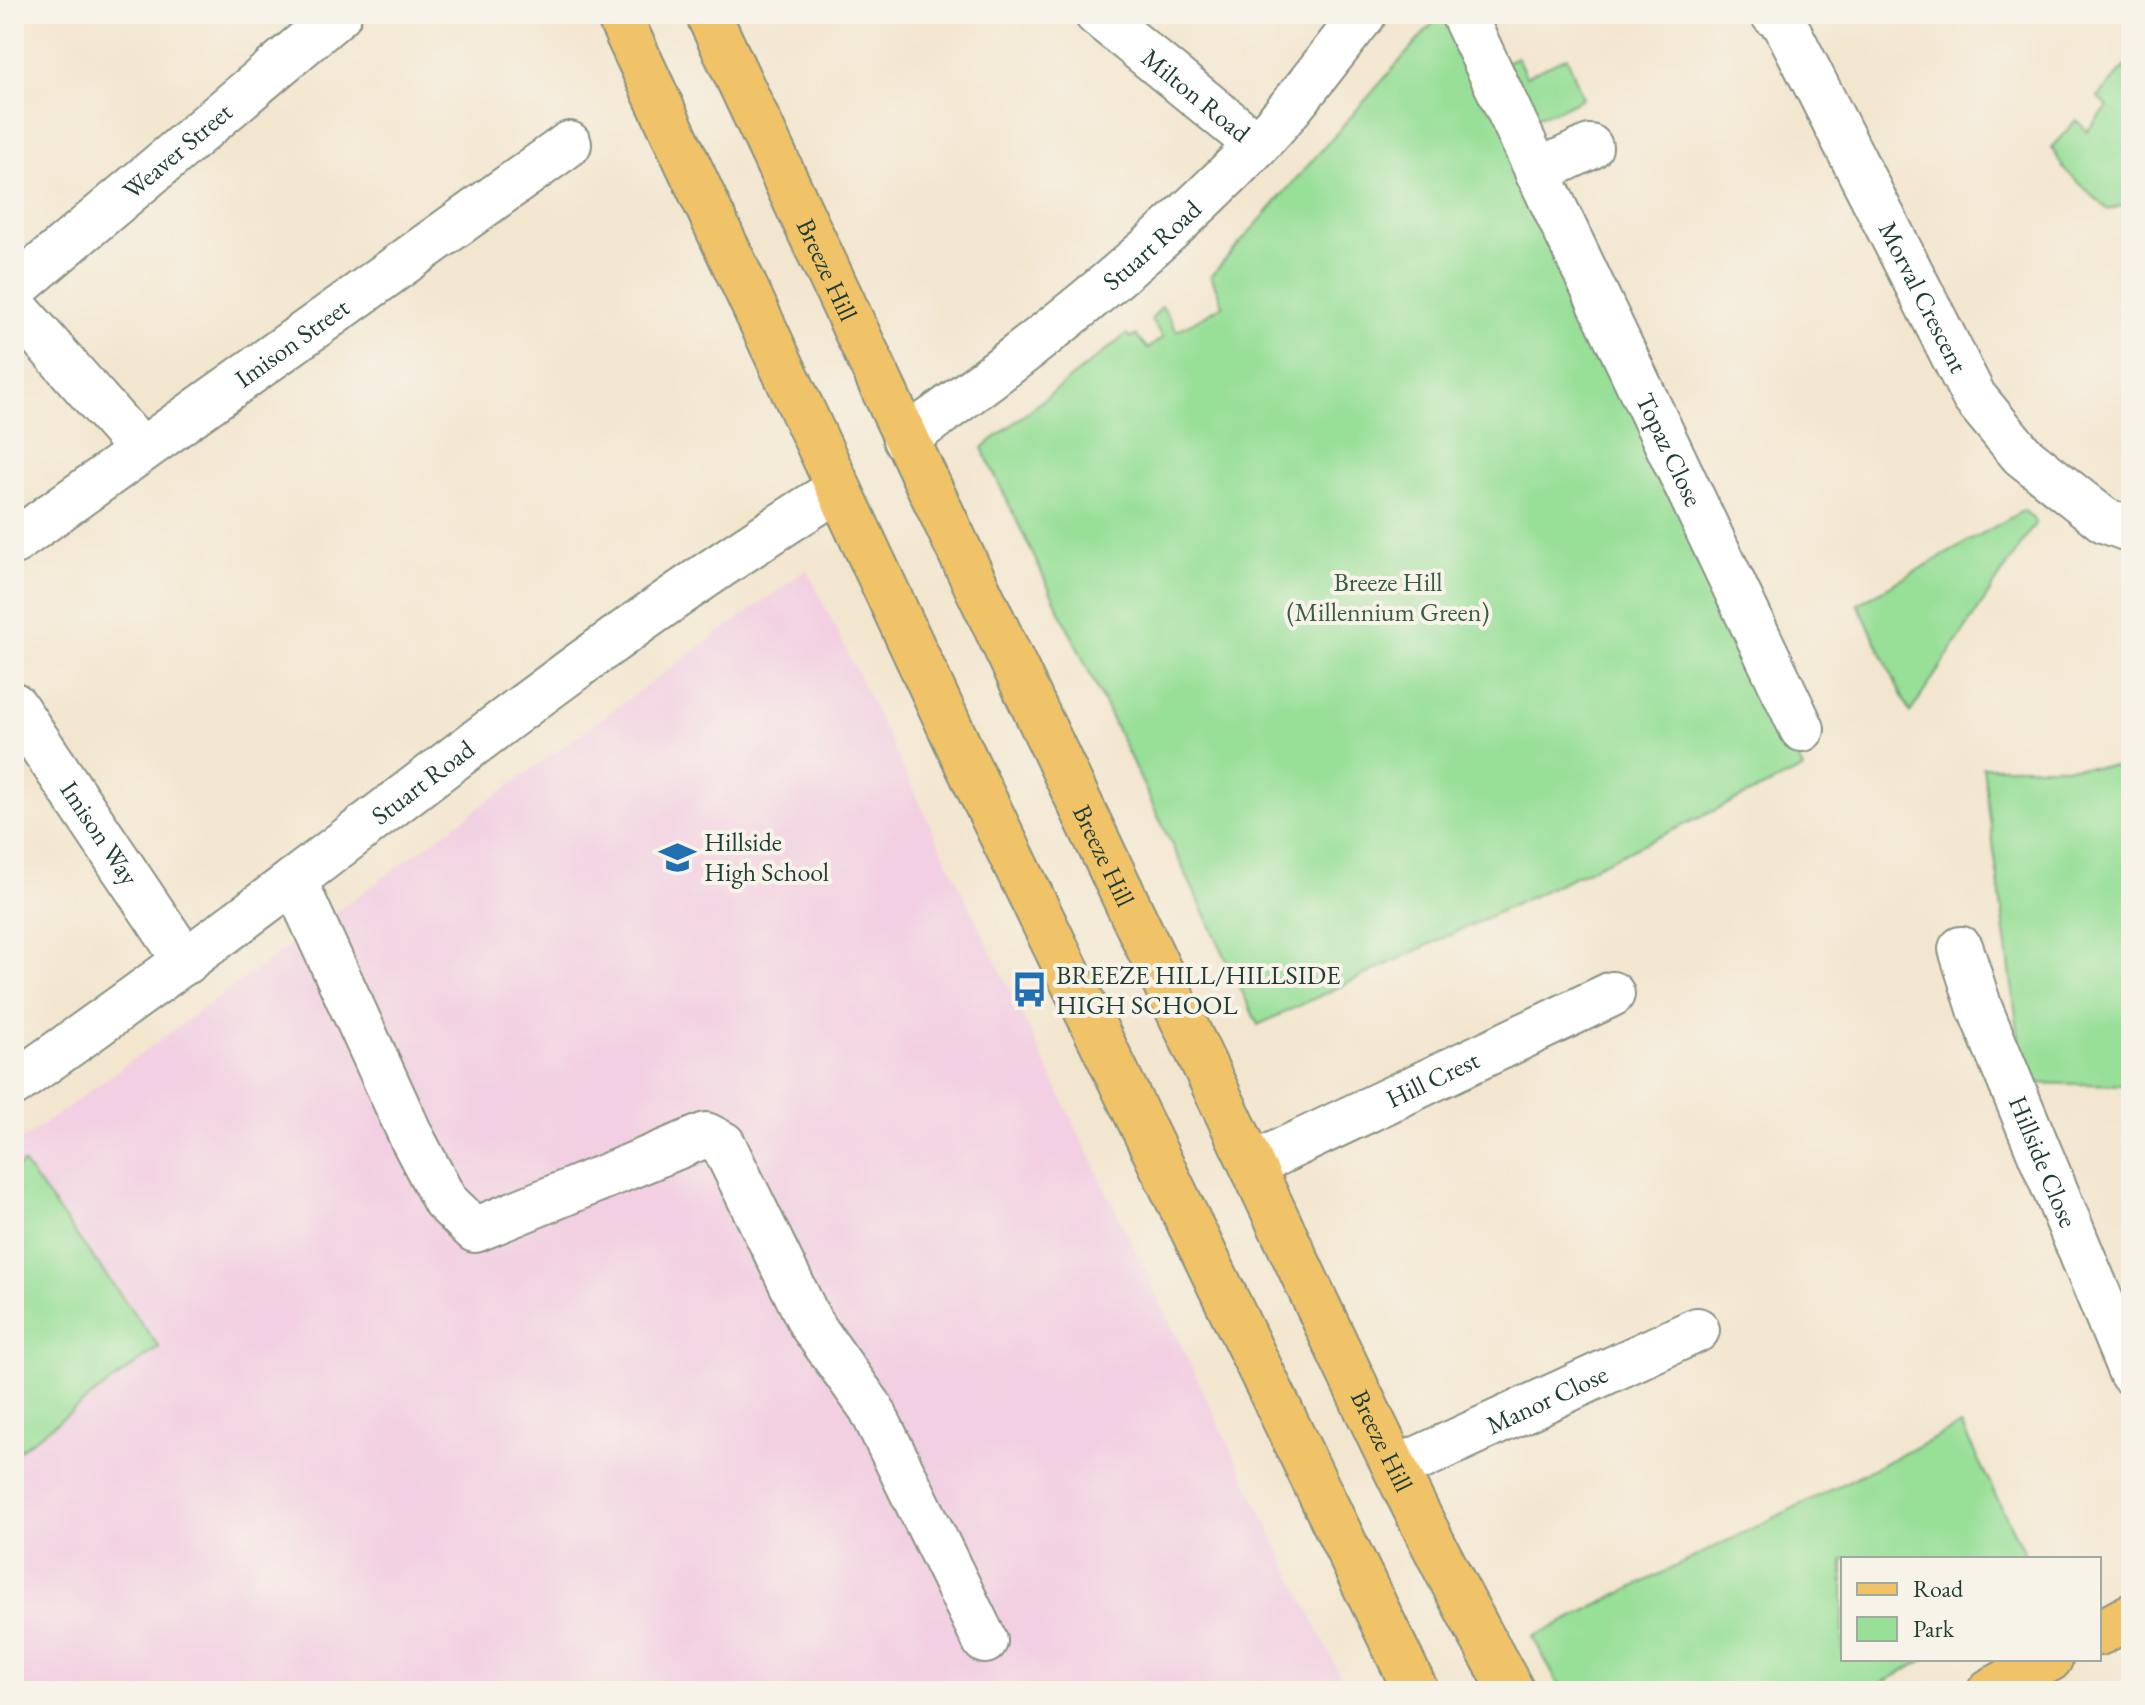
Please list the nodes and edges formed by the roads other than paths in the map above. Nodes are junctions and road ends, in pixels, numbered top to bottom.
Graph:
1 (339, 14) edge
2 (618, 14) edge
3 (708, 14) edge
4 (1097, 14) edge
5 (1364, 14) edge
6 (1463, 14) edge
7 (1782, 17) edge
8 (569, 144) dead end
9 (1257, 145) junction
10 (1590, 147) dead end
11 (1537, 172) junction
12 (14, 289) edge
13 (14, 306) edge
14 (905, 439) junction
15 (141, 450) junction
16 (837, 490) junction
17 (2131, 530) edge
18 (14, 542) edge
19 (14, 705) edge
20 (1802, 729) dead end
21 (294, 880) junction
22 (1961, 949) dead end
23 (186, 962) junction
24 (1612, 994) dead end
25 (14, 1084) edge
26 (1252, 1165) junction
27 (1697, 1330) dead end
28 (2131, 1373) edge
29 (1398, 1468) junction
30 (2131, 1616) edge
31 (2101, 1632) edge
32 (985, 1641) dead end
33 (2046, 1661) edge
34 (1416, 1691) edge
35 (1512, 1691) edge
36 (1990, 1691) edge

1 - 12 street, Weaver Street
2 - 16 main road
3 - 14 main road, Breeze Hill
4 - 9 street, Milton Road
5 - 9 street, Stuart Road
6 - 11 street, Topaz Close
7 - 17 street, Morval Crescent
8 - 15 street, Imison Street
9 - 14 street, Stuart Road
10 - 11 street
11 - 20 street, Topaz Close
13 - 15 street
14 - 26 main road, Breeze Hill
15 - 18 street, Imison Street
16 - 21 street, Stuart Road
16 - 34 main road
19 - 23 street, Imison Way
21 - 23 street, Stuart Road
21 - 32 street
22 - 28 street, Hillside Close
23 - 25 street, Stuart Road
24 - 26 street, Hill Crest
26 - 29 main road, Breeze Hill
27 - 29 street, Manor Close
29 - 35 main road, Breeze Hill
30 - 31 main road
33 - 36 main road

